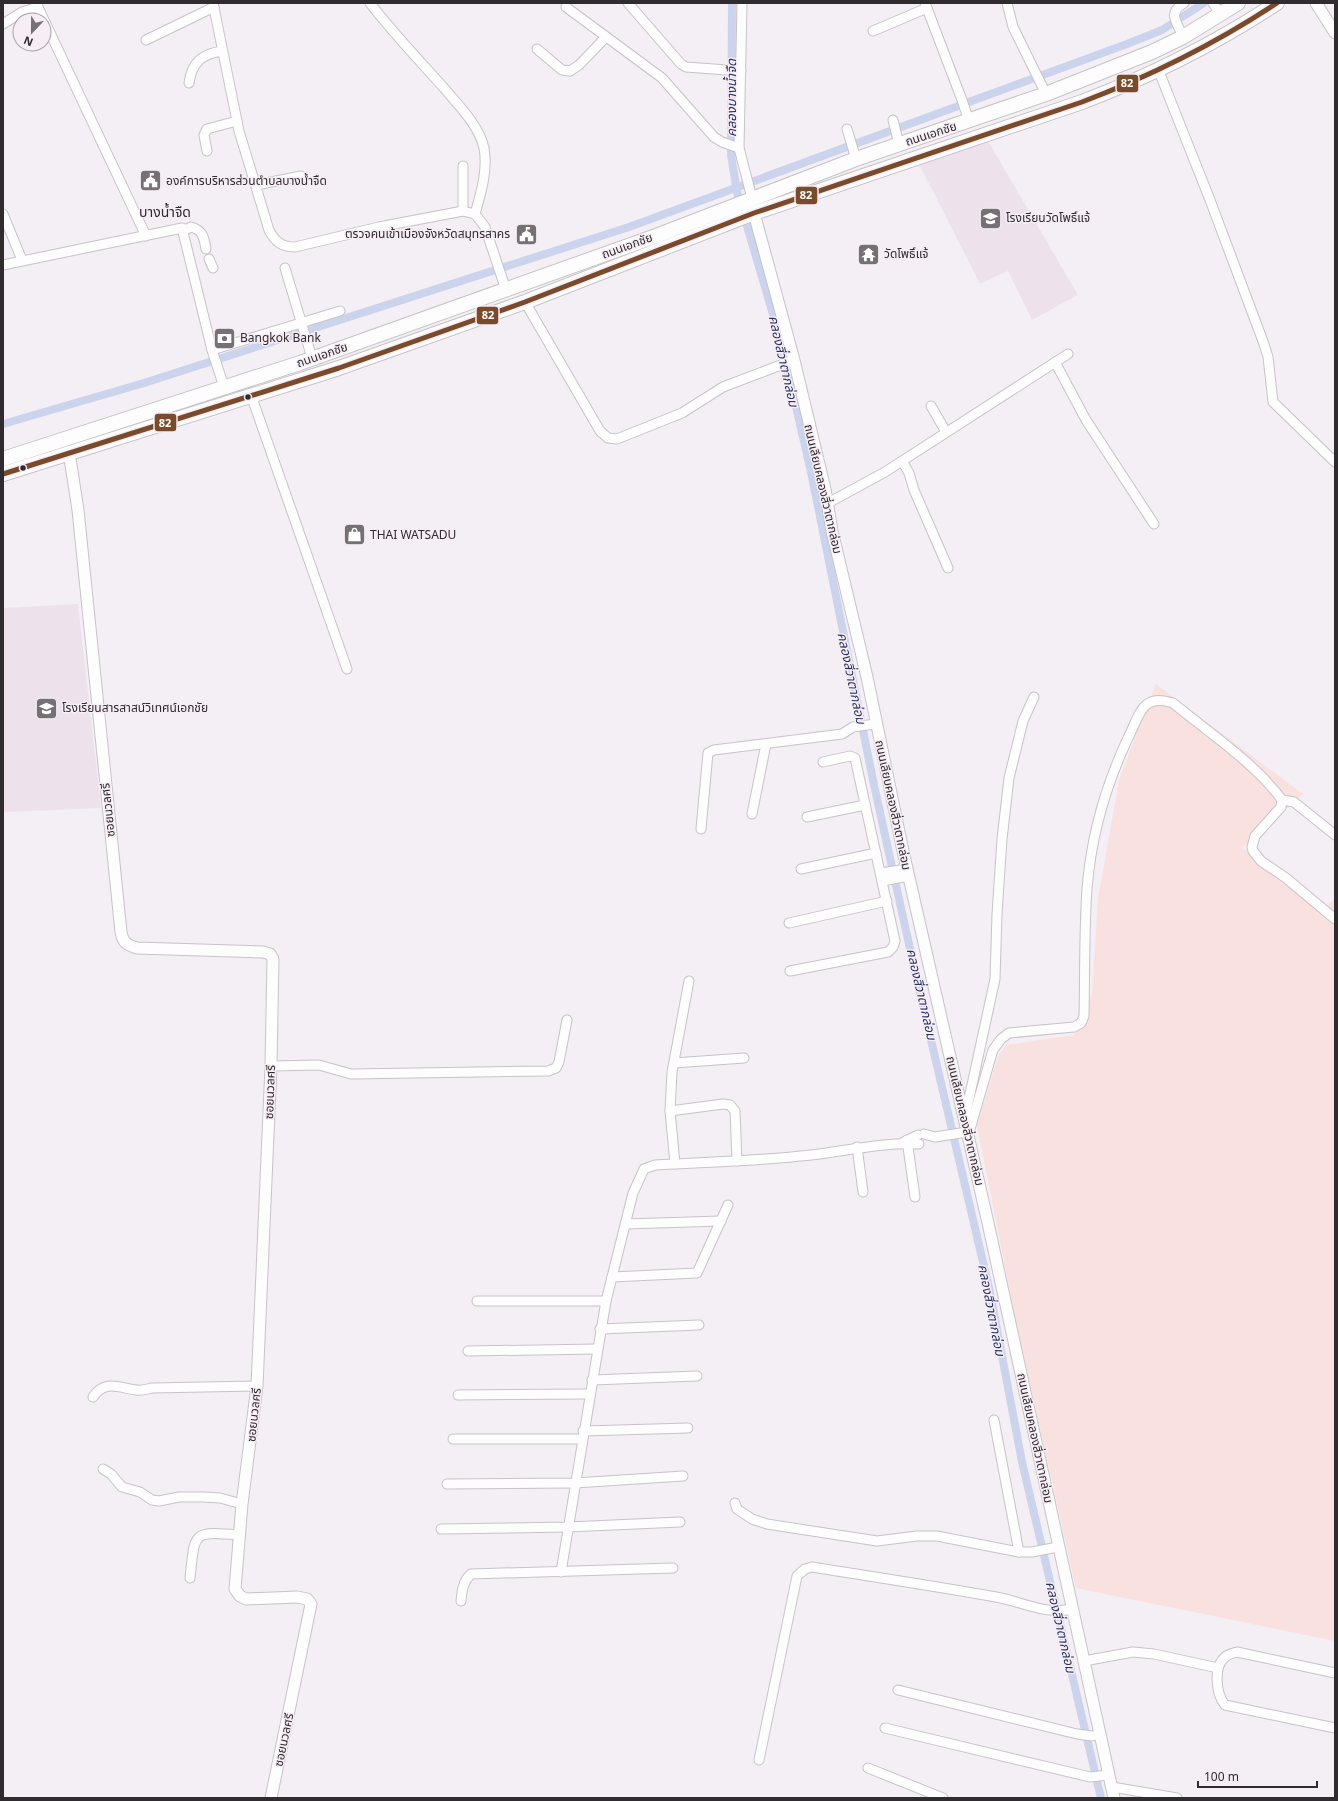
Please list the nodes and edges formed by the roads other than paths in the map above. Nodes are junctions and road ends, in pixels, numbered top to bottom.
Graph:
1 (370, 3) edge
2 (628, 3) edge
3 (742, 3) edge
4 (1007, 3) edge
5 (1184, 3) edge
6 (1238, 3) edge
7 (1277, 3) edge
8 (1316, 3) edge
9 (37, 5) edge
10 (214, 5) edge
11 (926, 6) edge
12 (566, 7) dead end
13 (1216, 8) edge
14 (3, 24) edge
15 (1179, 27) junction
16 (874, 31) dead end
17 (1335, 33) edge
18 (606, 37) junction
19 (146, 40) dead end
20 (537, 50) dead end
21 (222, 51) junction
22 (1158, 69) junction
23 (739, 71) junction
24 (189, 83) dead end
25 (1044, 89) junction
26 (965, 109) junction
27 (237, 121) junction
28 (848, 133) dead end
29 (736, 148) junction
30 (207, 151) dead end
31 (855, 154) junction
32 (463, 166) dead end
33 (301, 176) dead end
34 (256, 185) junction
35 (750, 204) junction
36 (463, 211) junction
37 (3, 214) edge
38 (475, 214) junction
39 (724, 217) junction
40 (183, 231) junction
41 (146, 236) junction
42 (206, 248) dead end
43 (209, 259) dead end
44 (22, 260) junction
45 (3, 264) edge
46 (213, 268) dead end
47 (285, 268) dead end
48 (505, 286) junction
49 (525, 302) junction
50 (340, 311) dead end
51 (301, 325) junction
52 (353, 344) junction
53 (213, 352) junction
54 (1068, 354) dead end
55 (312, 358) junction
56 (358, 361) junction
57 (792, 361) junction
58 (1055, 362) junction
59 (224, 387) junction
60 (251, 395) junction
61 (931, 406) dead end
62 (946, 432) junction
63 (69, 452) junction
64 (3, 459) edge
65 (902, 461) junction
66 (1335, 462) edge
67 (3, 474) edge
68 (828, 503) junction
69 (1154, 524) dead end
70 (948, 568) dead end
71 (347, 669) dead end
72 (1034, 697) dead end
73 (871, 724) junction
74 (766, 744) junction
75 (823, 762) dead end
76 (1282, 800) junction
77 (865, 805) junction
78 (752, 814) dead end
79 (807, 817) dead end
80 (701, 829) dead end
81 (1335, 835) edge
82 (876, 853) junction
83 (801, 869) dead end
84 (905, 873) junction
85 (886, 876) junction
86 (887, 902) junction
87 (1335, 919) edge
88 (789, 923) dead end
89 (790, 971) dead end
90 (689, 981) dead end
91 (567, 1020) dead end
92 (744, 1058) dead end
93 (674, 1063) junction
94 (272, 1066) junction
95 (670, 1111) junction
96 (964, 1119) junction
97 (968, 1134) junction
98 (905, 1142) junction
99 (857, 1147) junction
100 (737, 1161) junction
101 (675, 1164) junction
102 (863, 1192) dead end
103 (915, 1197) dead end
104 (728, 1205) dead end
105 (721, 1221) junction
106 (625, 1224) junction
107 (612, 1277) junction
108 (477, 1301) dead end
109 (606, 1301) junction
110 (699, 1325) dead end
111 (600, 1329) junction
112 (597, 1349) junction
113 (468, 1351) dead end
114 (697, 1376) dead end
115 (592, 1380) junction
116 (257, 1386) junction
117 (589, 1394) junction
118 (458, 1395) dead end
119 (93, 1397) dead end
120 (994, 1420) dead end
121 (688, 1428) dead end
122 (583, 1435) junction
123 (454, 1439) dead end
124 (103, 1469) dead end
125 (683, 1476) dead end
126 (575, 1483) junction
127 (447, 1484) dead end
128 (735, 1503) dead end
129 (242, 1504) junction
130 (680, 1522) dead end
131 (568, 1527) junction
132 (441, 1529) dead end
133 (240, 1535) junction
134 (1053, 1548) junction
135 (1019, 1552) junction
136 (673, 1568) dead end
137 (561, 1572) junction
138 (190, 1578) dead end
139 (460, 1601) dead end
140 (1069, 1610) junction
141 (1084, 1661) junction
142 (1218, 1668) junction
143 (1335, 1673) edge
144 (898, 1690) dead end
145 (884, 1728) dead end
146 (1335, 1728) edge
147 (1096, 1735) junction
148 (759, 1760) dead end
149 (868, 1768) dead end
150 (1105, 1775) junction
151 (1112, 1787) junction
152 (271, 1798) edge
153 (943, 1798) edge
154 (1114, 1798) edge
155 (1173, 1798) edge

1 - 38 street
2 - 23 street
3 - 23 street
4 - 25 street
5 - 15 street
6 - 13 main road, ถนนเอกชัย
7 - 22 main road, ถนนเอกชัย
8 - 17 street
9 - 14 street
9 - 41 street
10 - 19 street
10 - 21 street
11 - 16 street
11 - 26 street
12 - 18 street
13 - 15 main road, ถนนเอกชัย
15 - 25 main road, ถนนเอกชัย
18 - 20 street
18 - 29 street
21 - 24 street
21 - 27 street
22 - 35 main road, ถนนเอกชัย
22 - 66 street
23 - 29 street
25 - 26 main road, ถนนเอกชัย
26 - 31 main road, ถนนเอกชัย
27 - 30 street
27 - 34 street
28 - 31 street
29 - 35 street
31 - 35 main road, ถนนเอกชัย
32 - 36 street
33 - 34 street
34 - 36 street
35 - 39 main road, ถนนเอกชัย
35 - 57 street, ถนนเลียบคลองสี่วาตากล่อม
36 - 38 street
37 - 44 street
38 - 48 street
39 - 48 main road, ถนนเอกชัย
39 - 49 main road, ถนนเอกชัย
40 - 41 street
40 - 42 street
40 - 53 street
41 - 44 street
43 - 46 street
44 - 45 street
47 - 51 street
48 - 52 main road, ถนนเอกชัย
49 - 56 main road, ถนนเอกชัย
49 - 57 street
50 - 51 street
51 - 53 street
51 - 55 street
52 - 55 main road, ถนนเอกชัย
52 - 56 main road
53 - 59 street
54 - 58 street
55 - 59 main road, ถนนเอกชัย
56 - 60 main road, ถนนเอกชัย
57 - 68 street, ถนนเลียบคลองสี่วาตากล่อม
58 - 62 street
58 - 69 street
59 - 64 main road, ถนนเอกชัย
60 - 63 main road, ถนนเอกชัย
60 - 71 street
61 - 62 street
62 - 65 street
63 - 67 main road, ถนนเอกชัย
63 - 94 street, ซอยนวลศรี
65 - 68 street
65 - 70 street
68 - 73 street, ถนนเลียบคลองสี่วาตากล่อม
72 - 96 street
73 - 74 street
73 - 84 street, ถนนเลียบคลองสี่วาตากล่อม
74 - 78 street
74 - 80 street
75 - 77 street
76 - 81 street
76 - 87 street
76 - 97 street
77 - 79 street
77 - 82 street
82 - 83 street
82 - 85 street
84 - 85 street
84 - 96 street, ถนนเลียบคลองสี่วาตากล่อม
85 - 86 street
86 - 88 street
86 - 89 street
90 - 93 street
91 - 94 street
92 - 93 street
93 - 95 street
94 - 116 street, ซอยนวลศรี
95 - 100 street
95 - 101 street
96 - 97 street, ถนนเลียบคลองสี่วาตากล่อม
97 - 98 street
97 - 134 street, ถนนเลียบคลองสี่วาตากล่อม
98 - 99 street
98 - 103 street
99 - 100 street
99 - 102 street
100 - 101 street
101 - 106 street
104 - 105 street
105 - 106 street
105 - 107 street
106 - 107 street
107 - 109 street
108 - 109 street
109 - 111 street
110 - 111 street
111 - 112 street
112 - 113 street
112 - 115 street
114 - 115 street
115 - 117 street
116 - 119 street
116 - 129 street, ซอยนวลศรี
117 - 118 street
117 - 122 street
120 - 135 street
121 - 122 street
122 - 123 street
122 - 126 street
124 - 129 street
125 - 126 street
126 - 127 street
126 - 131 street
128 - 135 street
129 - 133 street, ซอยนวลศรี
130 - 131 street
131 - 132 street
131 - 137 street
133 - 138 street
133 - 152 street, ซอยนวลศรี
134 - 135 street
134 - 140 street, ถนนเลียบคลองสี่วาตากล่อม
136 - 137 street
137 - 139 street
140 - 141 street, ถนนเลียบคลองสี่วาตากล่อม
140 - 148 street
141 - 142 street
141 - 147 street, ถนนเลียบคลองสี่วาตากล่อม
142 - 143 street
142 - 146 street
144 - 147 street
145 - 150 street
147 - 150 street, ถนนเลียบคลองสี่วาตากล่อม
149 - 153 street
150 - 151 street, ถนนเลียบคลองสี่วาตากล่อม
151 - 154 street, ถนนเลียบคลองสี่วาตากล่อม
151 - 155 street

